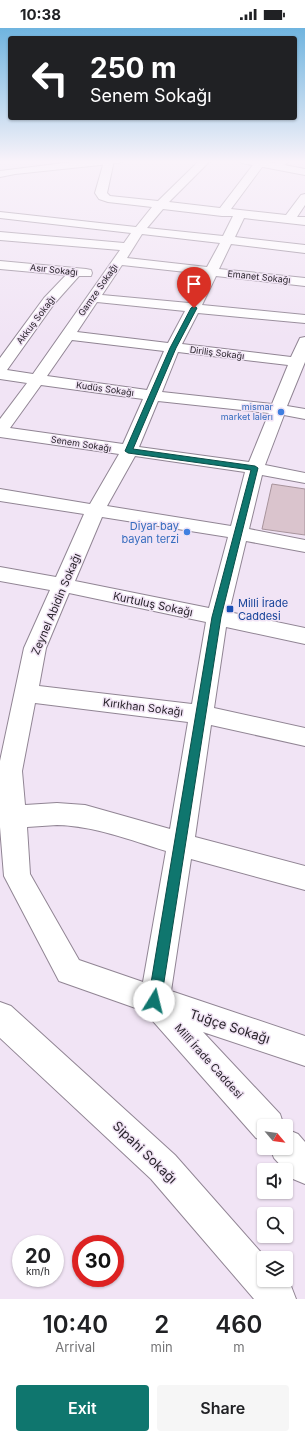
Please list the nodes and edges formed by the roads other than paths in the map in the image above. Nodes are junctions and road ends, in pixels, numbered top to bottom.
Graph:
1 (41, 219) edge
2 (147, 219) edge
3 (230, 219) edge
4 (282, 219) edge
5 (48, 220) junction
6 (289, 220) joint
7 (305, 222) edge
8 (138, 230) junction
9 (0, 236) edge
10 (32, 238) junction
11 (226, 240) junction
12 (128, 248) junction
13 (305, 249) edge
14 (118, 261) junction
15 (3, 268) edge
16 (211, 272) junction
17 (75, 273) junction
18 (108, 274) junction
19 (305, 282) edge
20 (93, 298) junction
21 (194, 308) junction
22 (305, 319) edge
23 (67, 335) junction
24 (173, 348) junction
25 (301, 352) edge
26 (0, 368) edge
27 (0, 374) edge
28 (37, 380) junction
29 (153, 396) junction
30 (278, 409) junction
31 (305, 414) edge
32 (0, 431) edge
33 (128, 451) junction
34 (255, 468) junction
35 (305, 478) edge
36 (0, 495) edge
37 (95, 511) junction
38 (239, 532) junction
39 (305, 546) edge
40 (0, 574) edge
41 (63, 585) junction
42 (217, 617) junction
43 (305, 636) edge
44 (26, 693) junction
45 (201, 714) junction
46 (305, 736) edge
47 (6, 816) edge
48 (180, 843) junction
49 (305, 878) edge
50 (154, 1001) junction
51 (0, 1017) edge
52 (305, 1051) edge
53 (262, 1119) edge
54 (293, 1154) edge
55 (305, 1167) edge
56 (278, 1299) edge

1 - 5 street
2 - 8 street, Gamze Sokağı
3 - 11 street, Zeynel Abidin Sokağı
4 - 6 street
5 - 8 street
5 - 10 street
6 - 7 street
8 - 11 street
8 - 12 street, Gamze Sokağı
9 - 10 street
10 - 12 street
10 - 15 street
11 - 13 street
11 - 16 street, Zeynel Abidin Sokağı
12 - 14 street, Gamze Sokağı
14 - 16 street, Emanet Sokağı
14 - 18 street, Gamze Sokağı
15 - 17 street, Asır Sokağı
16 - 19 street, Emanet Sokağı
16 - 21 street, Zeynel Abidin Sokağı
17 - 18 street, Asır Sokağı
17 - 26 street, Akkuş Sokağı
18 - 20 street, Gamze Sokağı
20 - 21 street
20 - 23 street, Gamze Sokağı
21 - 22 street
21 - 24 street, Zeynel Abidin Sokağı
23 - 24 street, Diriliş Sokağı
23 - 28 street, Gamze Sokağı
24 - 25 street, Diriliş Sokağı
24 - 29 street, Zeynel Abidin Sokağı
25 - 30 street
27 - 28 street, Kudüs Sokağı
28 - 29 street, Kudüs Sokağı
28 - 32 street, Gamze Sokağı
29 - 30 street, Kudüs Sokağı
29 - 33 street, Zeynel Abidin Sokağı
30 - 31 street, Kudüs Sokağı
30 - 34 street
32 - 33 street, Senem Sokağı
33 - 34 street, Senem Sokağı
33 - 37 street, Zeynel Abidin Sokağı
34 - 35 street, Senem Sokağı
34 - 38 street
36 - 37 street
37 - 38 street
37 - 41 street, Zeynel Abidin Sokağı
38 - 39 street
38 - 42 street
40 - 41 street, Kurtuluş Sokağı
41 - 42 street, Kurtuluş Sokağı
41 - 44 street, Zeynel Abidin Sokağı
42 - 43 street, Kurtuluş Sokağı
42 - 45 street
44 - 45 street, Kırıkhan Sokağı
44 - 47 street, Zeynel Abidin Sokağı
45 - 46 street, Kırıkhan Sokağı
45 - 48 street
47 - 48 street
47 - 50 street, Zeynel Abidin Sokağı
48 - 49 street
48 - 50 street
50 - 52 street, Tuğçe Sokağı
50 - 53 street, Millî İrade Caddesi
51 - 56 street, Sipahi Sokağı
54 - 55 street

